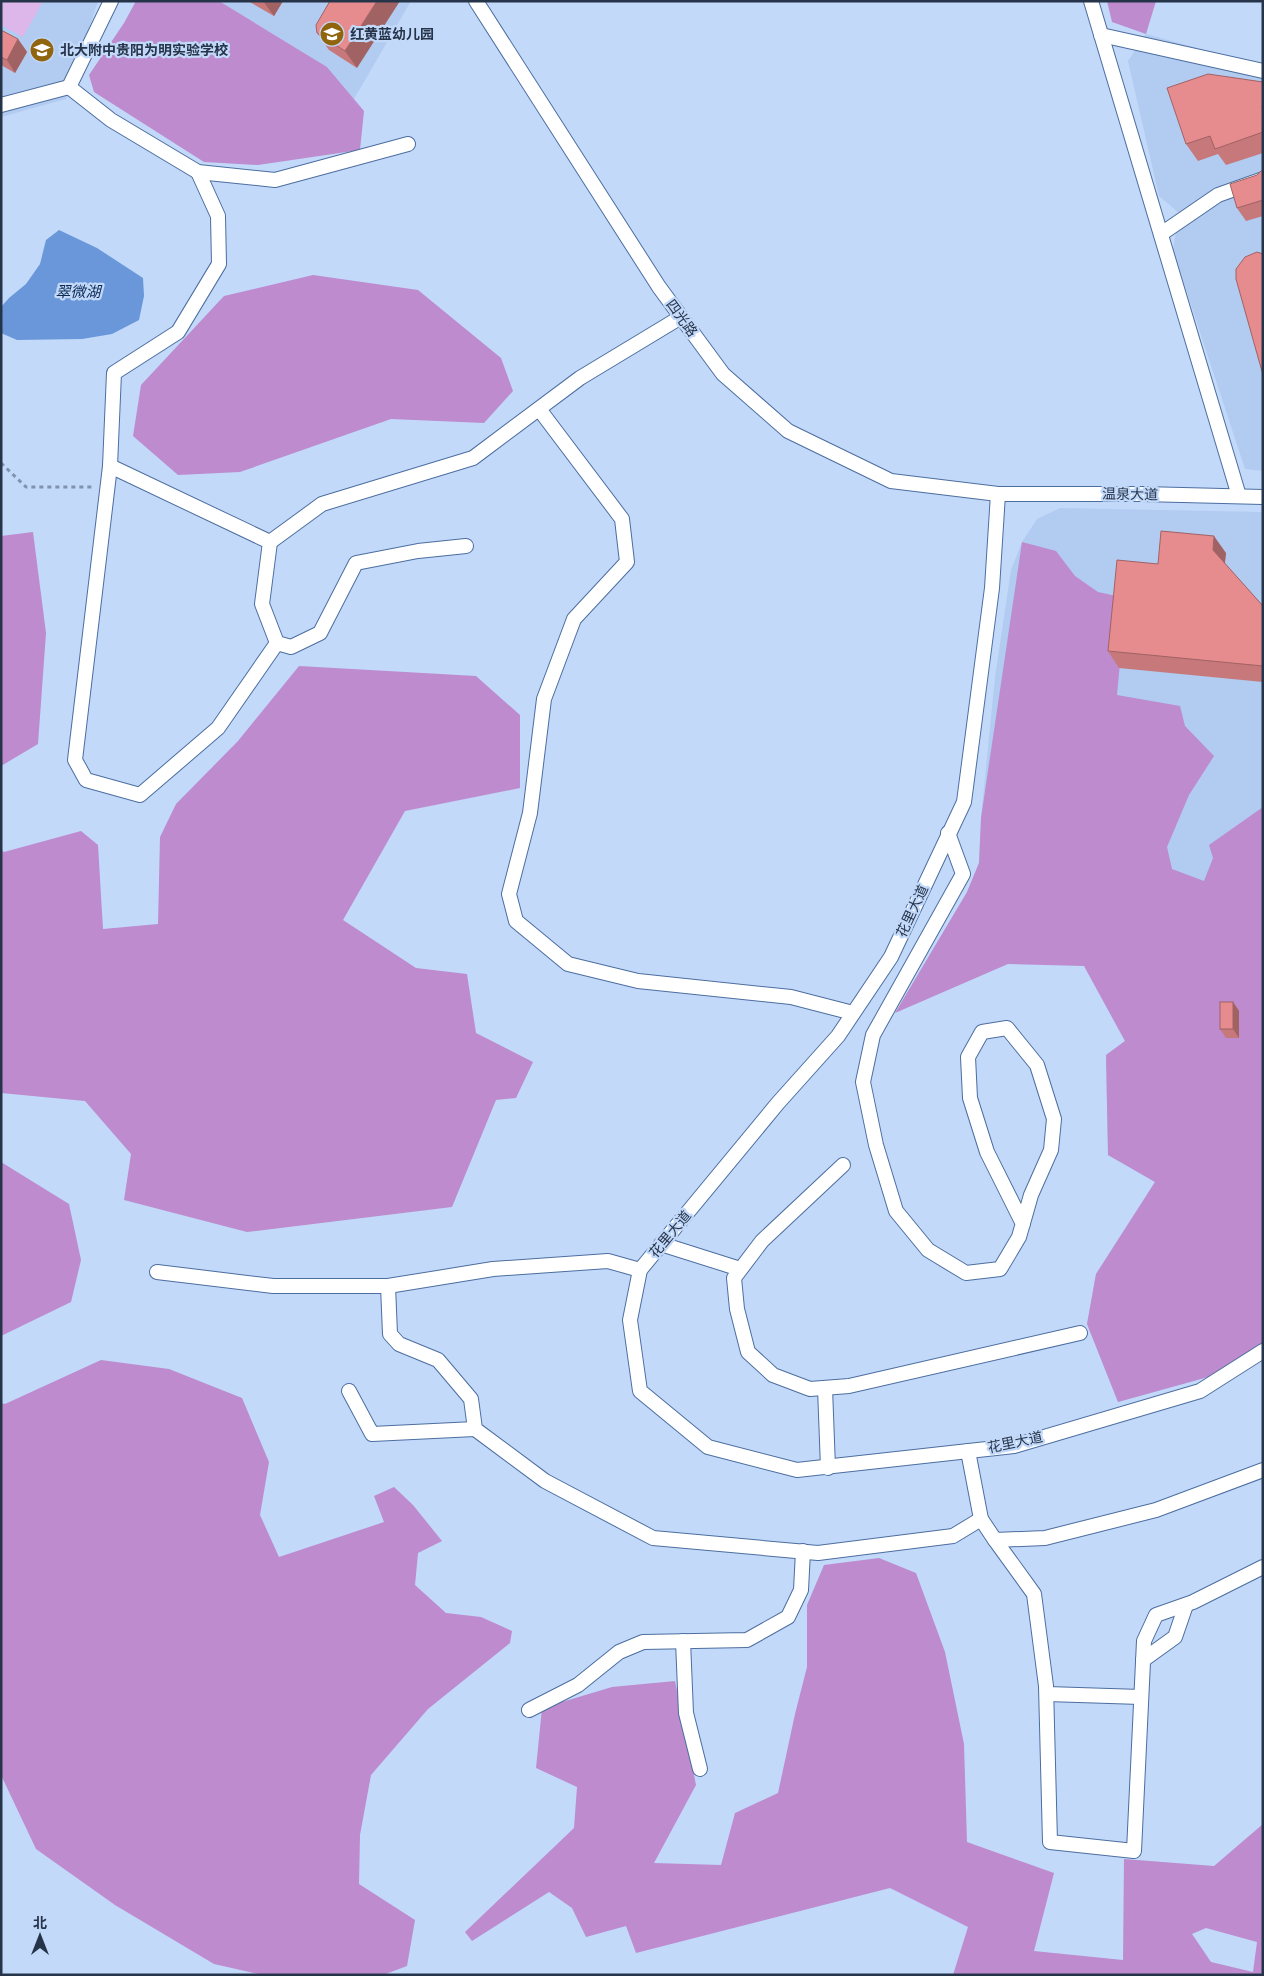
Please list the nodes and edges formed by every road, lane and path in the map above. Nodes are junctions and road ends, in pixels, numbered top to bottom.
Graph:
1 (111, 1) edge
2 (476, 1) edge
3 (1091, 1) edge
4 (1101, 35) junction
5 (1263, 71) edge
6 (69, 87) junction
7 (1, 105) edge
8 (408, 144) dead end
9 (198, 172) junction
10 (1263, 179) edge
11 (1161, 234) junction
12 (681, 317) junction
13 (539, 409) junction
14 (1, 463) edge
15 (110, 466) junction
16 (108, 488) junction
17 (998, 494) junction
18 (1239, 496) junction
19 (1263, 497) edge
20 (270, 542) junction
21 (466, 546) dead end
22 (277, 643) junction
23 (948, 834) junction
24 (853, 1014) junction
25 (843, 1165) dead end
26 (1023, 1224) junction
27 (661, 1244) junction
28 (740, 1269) junction
29 (640, 1270) junction
30 (157, 1272) dead end
31 (388, 1286) junction
32 (1080, 1333) dead end
33 (1263, 1351) edge
34 (825, 1388) junction
35 (349, 1391) dead end
36 (475, 1429) junction
37 (968, 1451) junction
38 (828, 1468) junction
39 (1263, 1470) edge
40 (981, 1519) junction
41 (995, 1540) junction
42 (803, 1551) junction
43 (1263, 1567) edge
44 (1186, 1605) junction
45 (683, 1641) junction
46 (1143, 1660) junction
47 (1047, 1694) junction
48 (1141, 1697) junction
49 (529, 1710) dead end
50 (700, 1769) dead end

1 - 6 street
2 - 12 street, 四光路
3 - 4 street
4 - 5 street
4 - 11 street
6 - 7 street
6 - 9 street
8 - 9 street
9 - 15 street
10 - 11 street
11 - 18 street
12 - 13 street
12 - 17 street, 四光路
13 - 20 street
13 - 24 street
14 - 16 path
15 - 16 street
15 - 20 street
16 - 22 street
17 - 18 street, 温泉大道
17 - 23 street, 花里大道
18 - 19 street, 温泉大道
20 - 22 street
21 - 22 street
23 - 24 street, 花里大道
23 - 26 street
24 - 27 street, 花里大道
25 - 28 street
26 - 26 street
27 - 28 street
27 - 29 street, 花里大道
28 - 34 street
29 - 31 street
29 - 38 street, 花里大道
30 - 31 street
31 - 36 street
32 - 34 street
33 - 37 street, 花里大道
34 - 38 street
35 - 36 street
36 - 42 street
37 - 38 street, 花里大道
37 - 40 street
39 - 41 street
40 - 41 street
40 - 42 street
41 - 47 street
42 - 45 street
43 - 44 street
44 - 46 street
44 - 46 street
45 - 49 street
45 - 50 street
46 - 48 street
47 - 48 street
47 - 48 street

